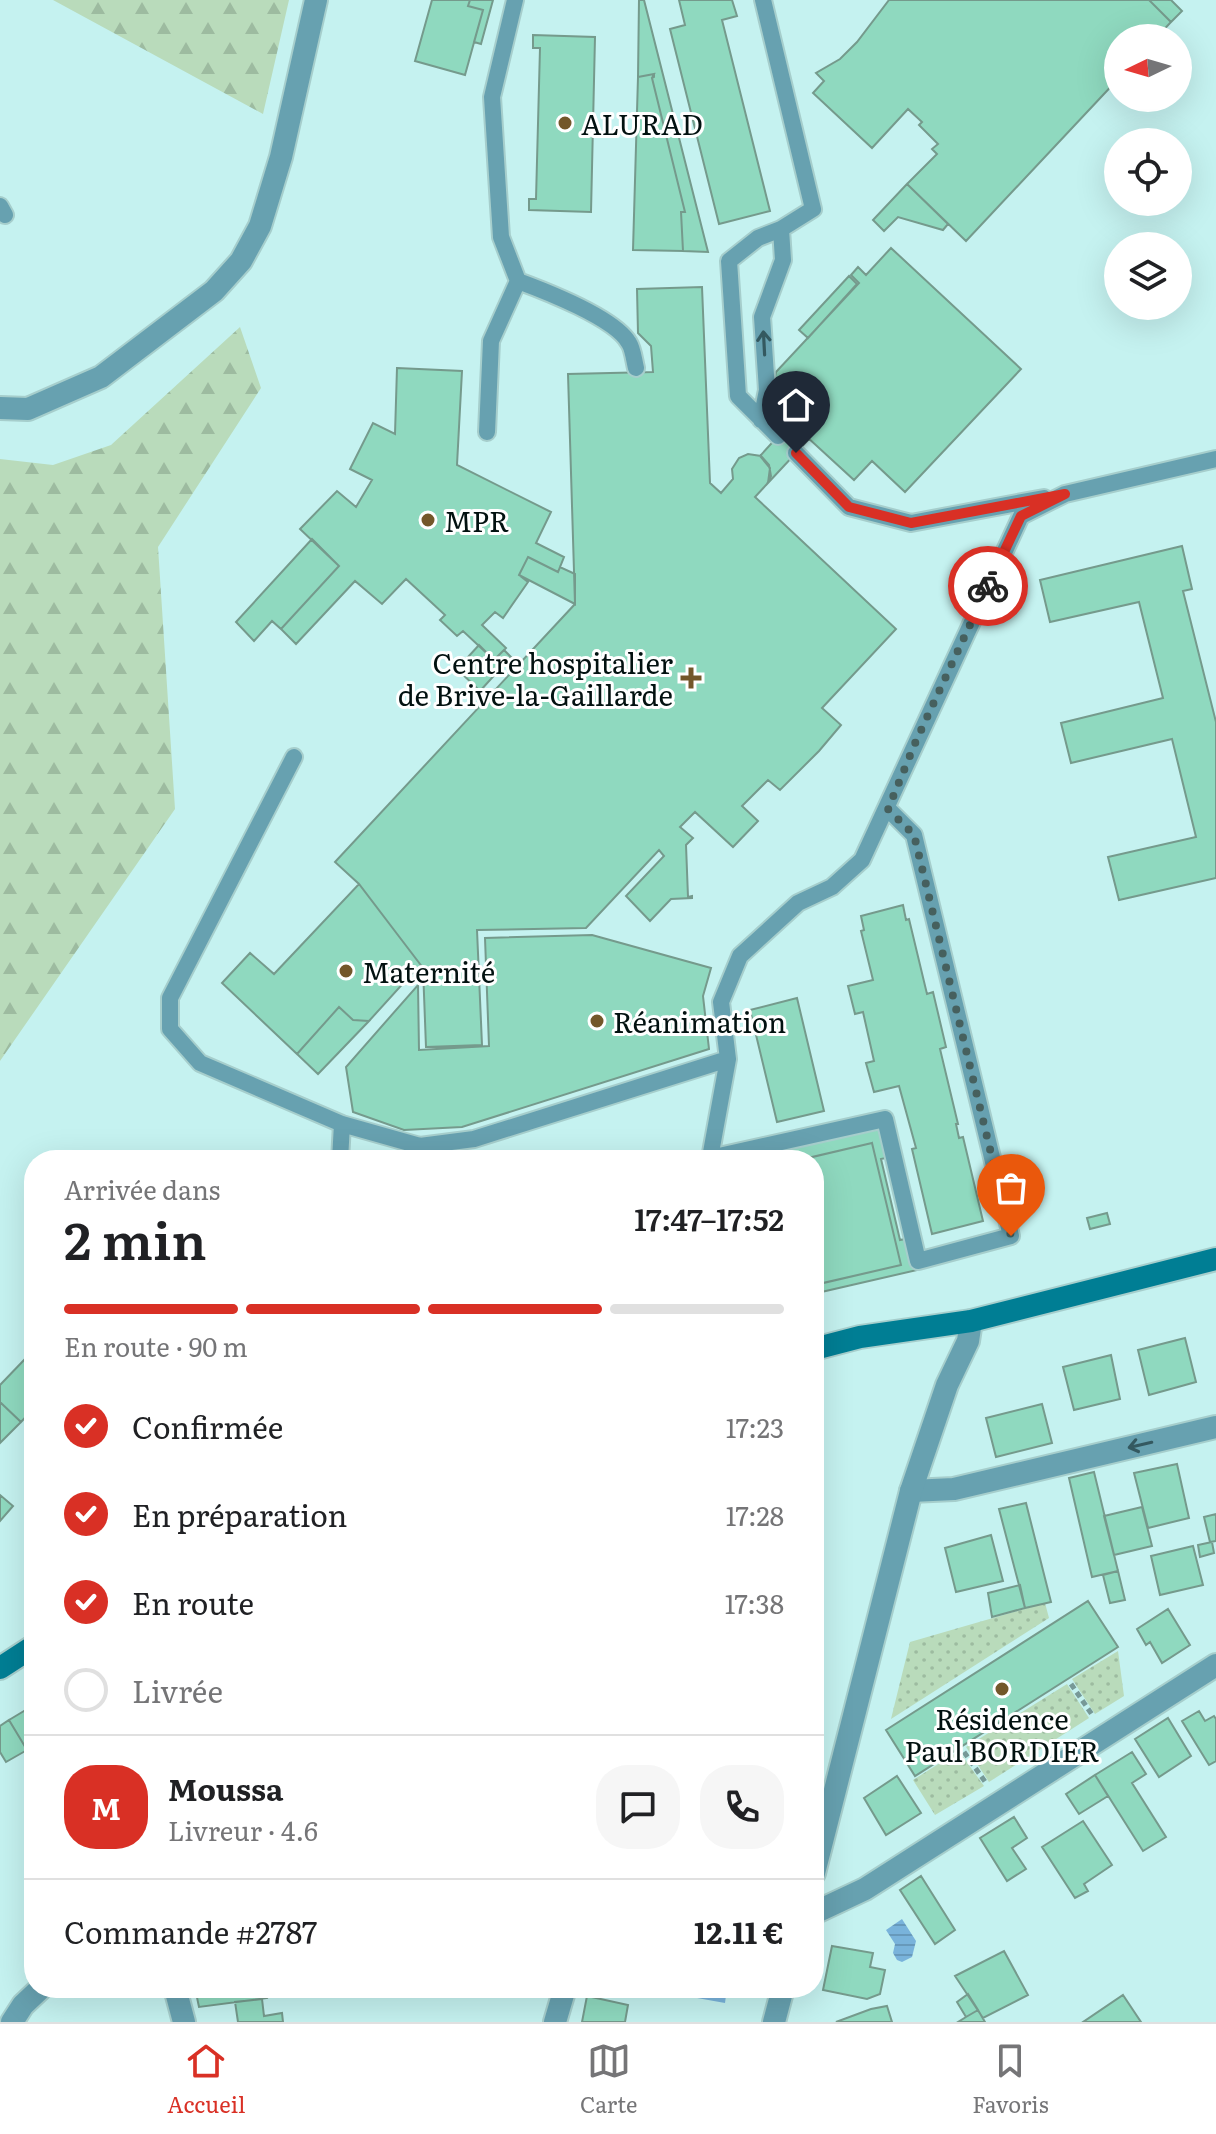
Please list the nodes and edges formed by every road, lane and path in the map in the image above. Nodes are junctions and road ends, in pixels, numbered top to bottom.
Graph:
1 (316, 0) edge
2 (515, 0) edge
3 (763, 0) edge
4 (781, 229) junction
5 (518, 281) junction
6 (636, 368) dead end
7 (0, 408) edge
8 (761, 420) junction
9 (487, 432) dead end
10 (778, 436) dead end
11 (796, 453) dead end
12 (1216, 459) edge
13 (1065, 494) junction
14 (294, 757) dead end
15 (888, 809) junction
16 (728, 1059) junction
17 (342, 1124) junction
18 (341, 1150) edge
19 (708, 1150) edge
20 (746, 1150) edge
21 (1216, 1259) edge
22 (971, 1321) junction
23 (824, 1346) edge
24 (1216, 1427) edge
25 (911, 1491) junction
26 (24, 1652) edge
27 (1216, 1665) edge
28 (0, 1668) edge
29 (964, 1752) dead end
30 (1000, 1804) junction
31 (824, 1834) edge
32 (824, 1908) edge
33 (30, 1998) edge
34 (178, 1998) edge
35 (562, 1998) edge
36 (780, 1998) edge
37 (12, 2022) edge
38 (184, 2022) edge
39 (555, 2022) edge
40 (774, 2022) edge

1 - 7 street
2 - 5 lane
3 - 4 lane
8 -> 4 lane
4 - 8 lane
5 - 6 lane
5 - 9 lane
8 - 10 lane
11 - 13 lane
12 - 13 lane
13 - 15 lane
14 - 17 lane
15 - 16 lane
15 - 20 lane
16 - 17 lane
16 - 19 lane
17 - 18 lane
21 - 22 main road
22 - 23 main road
22 - 25 street
24 -> 25 street
25 - 31 street
26 - 28 main road
27 - 30 street
29 - 30 path
30 - 32 street
33 - 37 street
34 - 38 street
35 - 39 street
36 - 40 street

